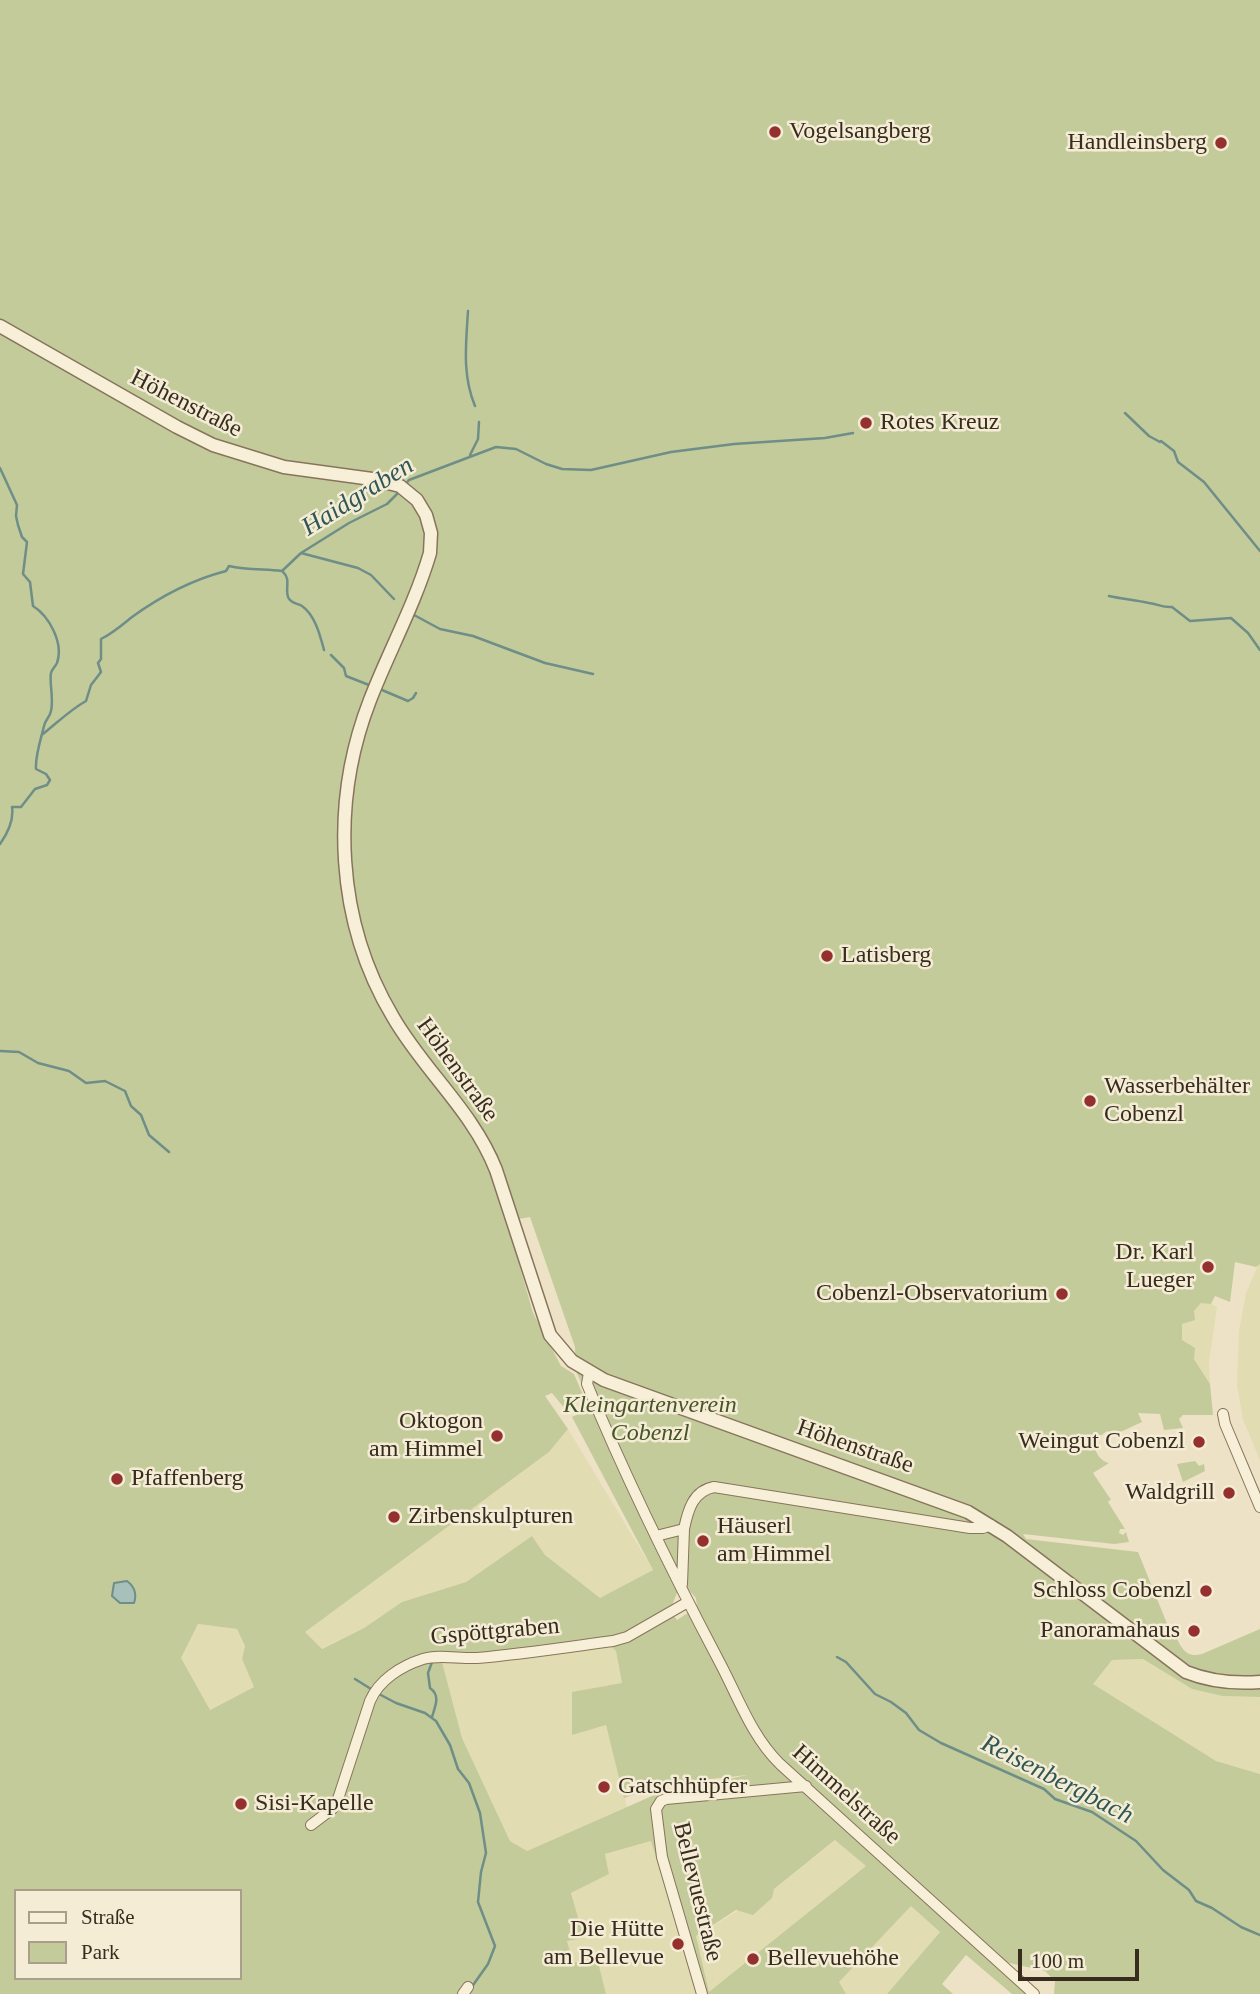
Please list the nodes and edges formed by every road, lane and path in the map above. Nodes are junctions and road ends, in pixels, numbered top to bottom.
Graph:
1 (0, 326) edge
2 (589, 1373) junction
3 (1223, 1414) dead end
4 (1260, 1507) edge
5 (991, 1525) junction
6 (684, 1529) junction
7 (656, 1535) junction
8 (682, 1587) junction
9 (688, 1602) junction
10 (1260, 1682) edge
11 (806, 1786) junction
12 (311, 1825) dead end
13 (702, 1994) edge
14 (1034, 1994) edge

1 - 2 street, Höhenstraße
2 - 5 street, Höhenstraße
2 - 7 street, Himmelstraße
3 - 4 street
5 - 6 street, Himmelstraße
5 - 10 street, Höhenstraße
6 - 7 street
6 - 8 street, Himmelstraße
7 - 8 street, Himmelstraße
8 - 9 street, Himmelstraße
9 - 11 street, Himmelstraße
9 - 12 street, Gspöttgraben
11 - 13 street, Bellevuestraße
11 - 14 street, Himmelstraße

